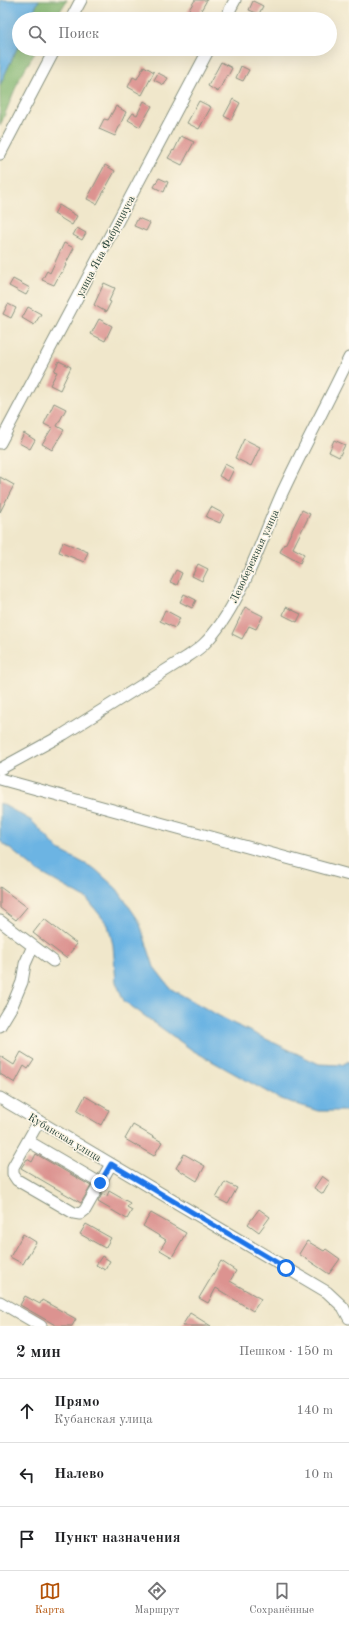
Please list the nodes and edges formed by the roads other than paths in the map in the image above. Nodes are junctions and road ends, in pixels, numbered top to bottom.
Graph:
1 (81, 0) edge
2 (235, 0) edge
3 (74, 12) edge
4 (229, 12) edge
5 (51, 56) edge
6 (205, 56) edge
7 (0, 154) edge
8 (349, 358) edge
9 (0, 443) edge
10 (0, 769) edge
11 (0, 779) edge
12 (349, 875) edge
13 (0, 921) edge
14 (33, 946) junction
15 (53, 961) dead end
16 (0, 1026) edge
17 (0, 1098) edge
18 (39, 1121) junction
19 (28, 1141) junction
20 (111, 1164) junction
21 (100, 1183) junction
22 (0, 1302) edge
23 (349, 1318) edge
24 (41, 1326) edge

1 - 3 street
2 - 4 street
5 - 7 street
6 - 9 street, улица Яна Фабрициуса
8 - 10 street, Левобережная улица
11 - 12 street
13 - 14 street
14 - 15 street
14 - 16 street
17 - 18 street, Кубанская улица
18 - 19 street
18 - 20 street, Кубанская улица
19 - 21 street
19 - 21 street
20 - 21 street
20 - 23 street, Кубанская улица
22 - 24 street

